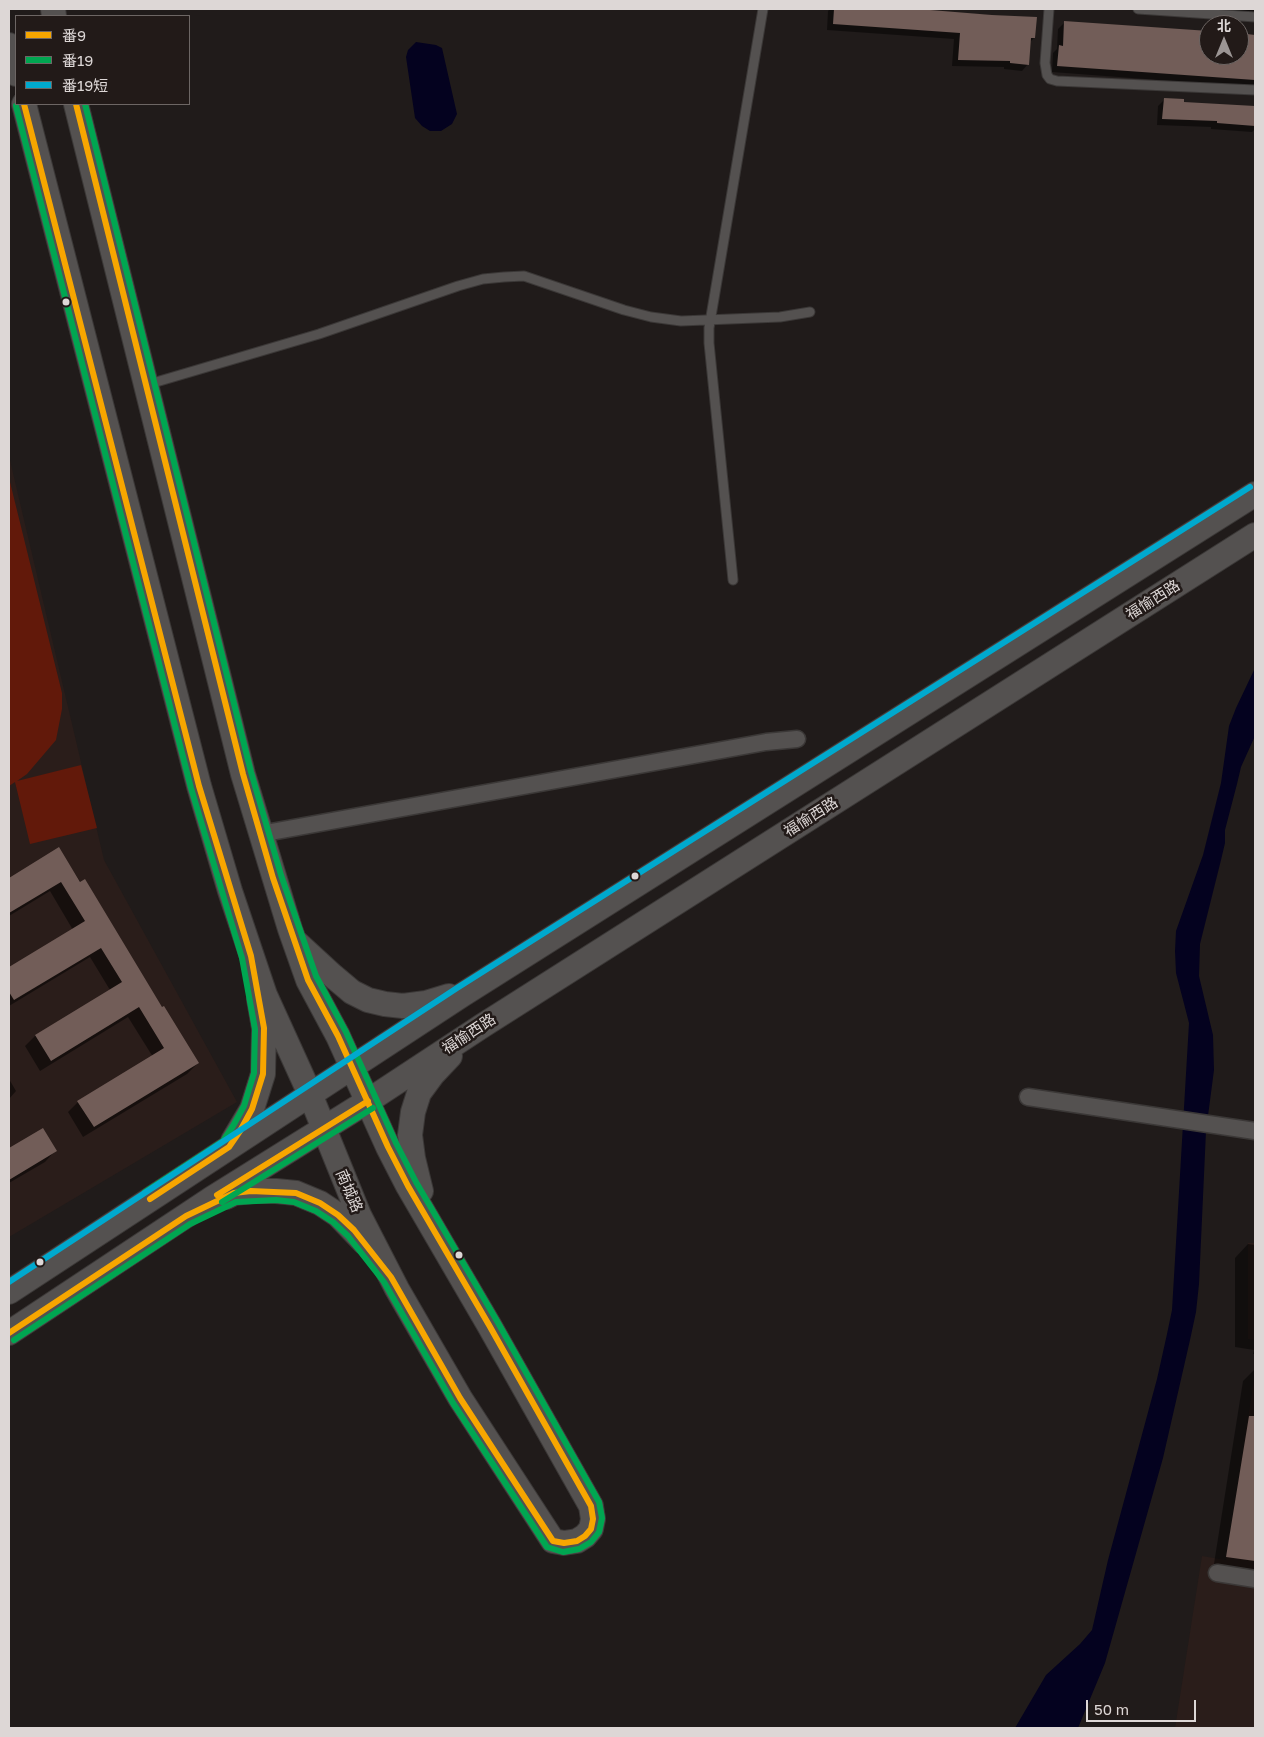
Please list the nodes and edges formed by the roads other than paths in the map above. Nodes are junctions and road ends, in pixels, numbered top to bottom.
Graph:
1 (764, 9) edge
2 (1048, 9) edge
3 (1138, 9) edge
4 (1255, 17) edge
5 (9, 45) edge
6 (15, 70) edge
7 (1255, 90) edge
8 (24, 105) edge
9 (76, 105) edge
10 (810, 312) dead end
11 (710, 321) junction
12 (146, 385) junction
13 (1255, 494) edge
14 (1255, 535) edge
15 (733, 580) dead end
16 (797, 738) dead end
17 (260, 834) junction
18 (293, 939) junction
19 (252, 956) junction
20 (500, 971) junction
21 (482, 1026) junction
22 (352, 1066) junction
23 (310, 1094) junction
24 (1028, 1097) dead end
25 (368, 1101) junction
26 (323, 1128) junction
27 (1255, 1131) edge
28 (229, 1147) junction
29 (186, 1216) junction
30 (433, 1229) junction
31 (391, 1277) junction
32 (9, 1292) edge
33 (9, 1333) edge
34 (1217, 1573) dead end
35 (1255, 1579) edge

1 - 11 lane
2 - 7 lane
3 - 4 lane
5 - 6 street
8 - 19 street, 南城路
9 - 12 street, 南城路
10 - 11 lane
11 - 12 lane
11 - 15 lane
12 - 17 street, 南城路
13 - 20 street
14 - 21 street, 福愉西路
16 - 17 street
17 - 18 street, 南城路
18 - 20 street
18 - 22 street, 南城路
19 - 23 street, 南城路
19 - 28 street
20 - 22 street
21 - 25 street, 福愉西路
21 - 30 street
22 - 23 street
22 - 25 street, 南城路
23 - 26 street, 南城路
23 - 28 street
24 - 27 street
25 - 26 street, 福愉西路
25 - 30 street, 南城路
26 - 29 street, 福愉西路
26 - 31 street, 南城路
28 - 32 street
29 - 31 street
29 - 33 street
30 - 31 street, 南城路
34 - 35 street

